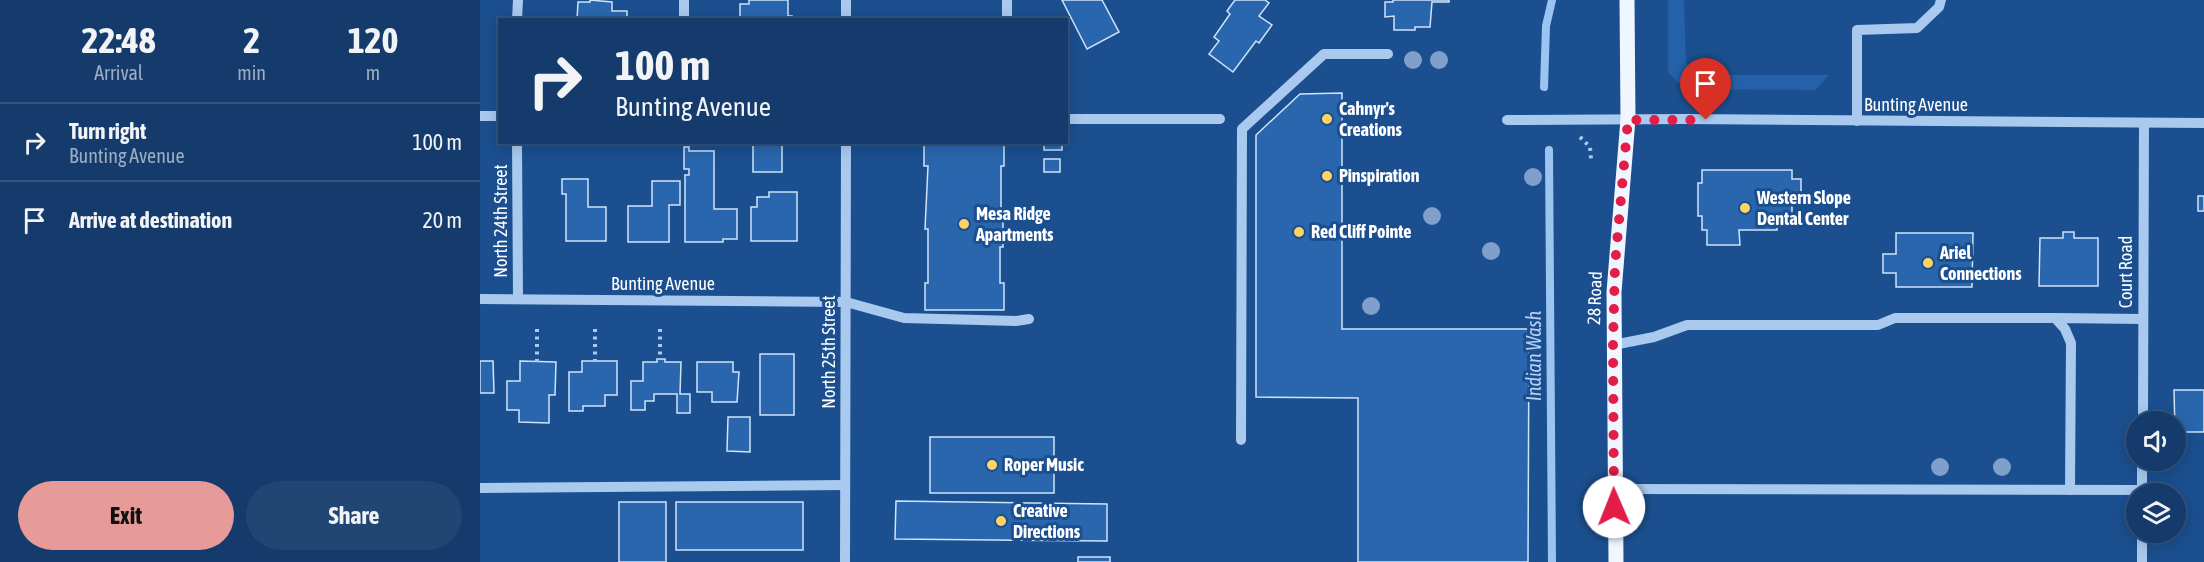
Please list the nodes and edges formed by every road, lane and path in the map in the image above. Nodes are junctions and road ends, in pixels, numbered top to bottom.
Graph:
1 (518, 0) edge
2 (684, 0) edge
3 (846, 0) edge
4 (1007, 0) edge
5 (1627, 0) edge
6 (1941, 0) edge
7 (518, 18) edge
8 (684, 18) edge
9 (846, 18) edge
10 (1007, 18) edge
11 (1388, 54) dead end
12 (480, 116) edge
13 (498, 116) edge
14 (1068, 119) edge
15 (1220, 120) dead end
16 (1508, 120) dead end
17 (1628, 120) junction
18 (1857, 121) junction
19 (2144, 123) junction
20 (2204, 123) edge
21 (1570, 135) dead end
22 (518, 144) edge
23 (846, 144) edge
24 (1591, 159) dead end
25 (480, 299) edge
26 (518, 299) junction
27 (846, 302) junction
28 (2055, 318) junction
29 (1029, 319) dead end
30 (2143, 319) junction
31 (537, 329) dead end
32 (595, 329) dead end
33 (660, 329) dead end
34 (1613, 345) junction
35 (660, 359) dead end
36 (595, 361) dead end
37 (537, 362) dead end
38 (2142, 411) edge
39 (1241, 440) dead end
40 (845, 485) junction
41 (480, 488) edge
42 (1614, 489) junction
43 (2070, 490) junction
44 (2126, 492) edge
45 (2142, 543) edge
46 (845, 562) edge
47 (1616, 562) edge
48 (2142, 562) edge

1 - 7 street
2 - 8 street
3 - 9 street
4 - 10 street
5 - 17 main road, 28 Road
6 - 18 street
11 - 39 street
12 - 13 street
14 - 15 street
16 - 17 street, Bunting Avenue
17 - 18 street, Bunting Avenue
17 - 34 main road, 28 Road
18 - 19 street, Bunting Avenue
19 - 20 street, Bunting Avenue
19 - 30 street, Court Road
21 - 24 path
22 - 26 street, North 24th Street
23 - 27 street, North 25th Street
25 - 26 street, Bunting Avenue
26 - 27 street, Bunting Avenue
27 - 29 street, Bunting Avenue
27 - 40 street, North 25th Street
28 - 30 street
28 - 34 street
28 - 43 street
30 - 38 street, Court Road
31 - 37 path
32 - 36 path
33 - 35 path
34 - 42 main road, 28 Road
40 - 41 street
40 - 46 street, North 25th Street
42 - 43 street
42 - 47 main road, 28 Road
43 - 44 street
45 - 48 street

